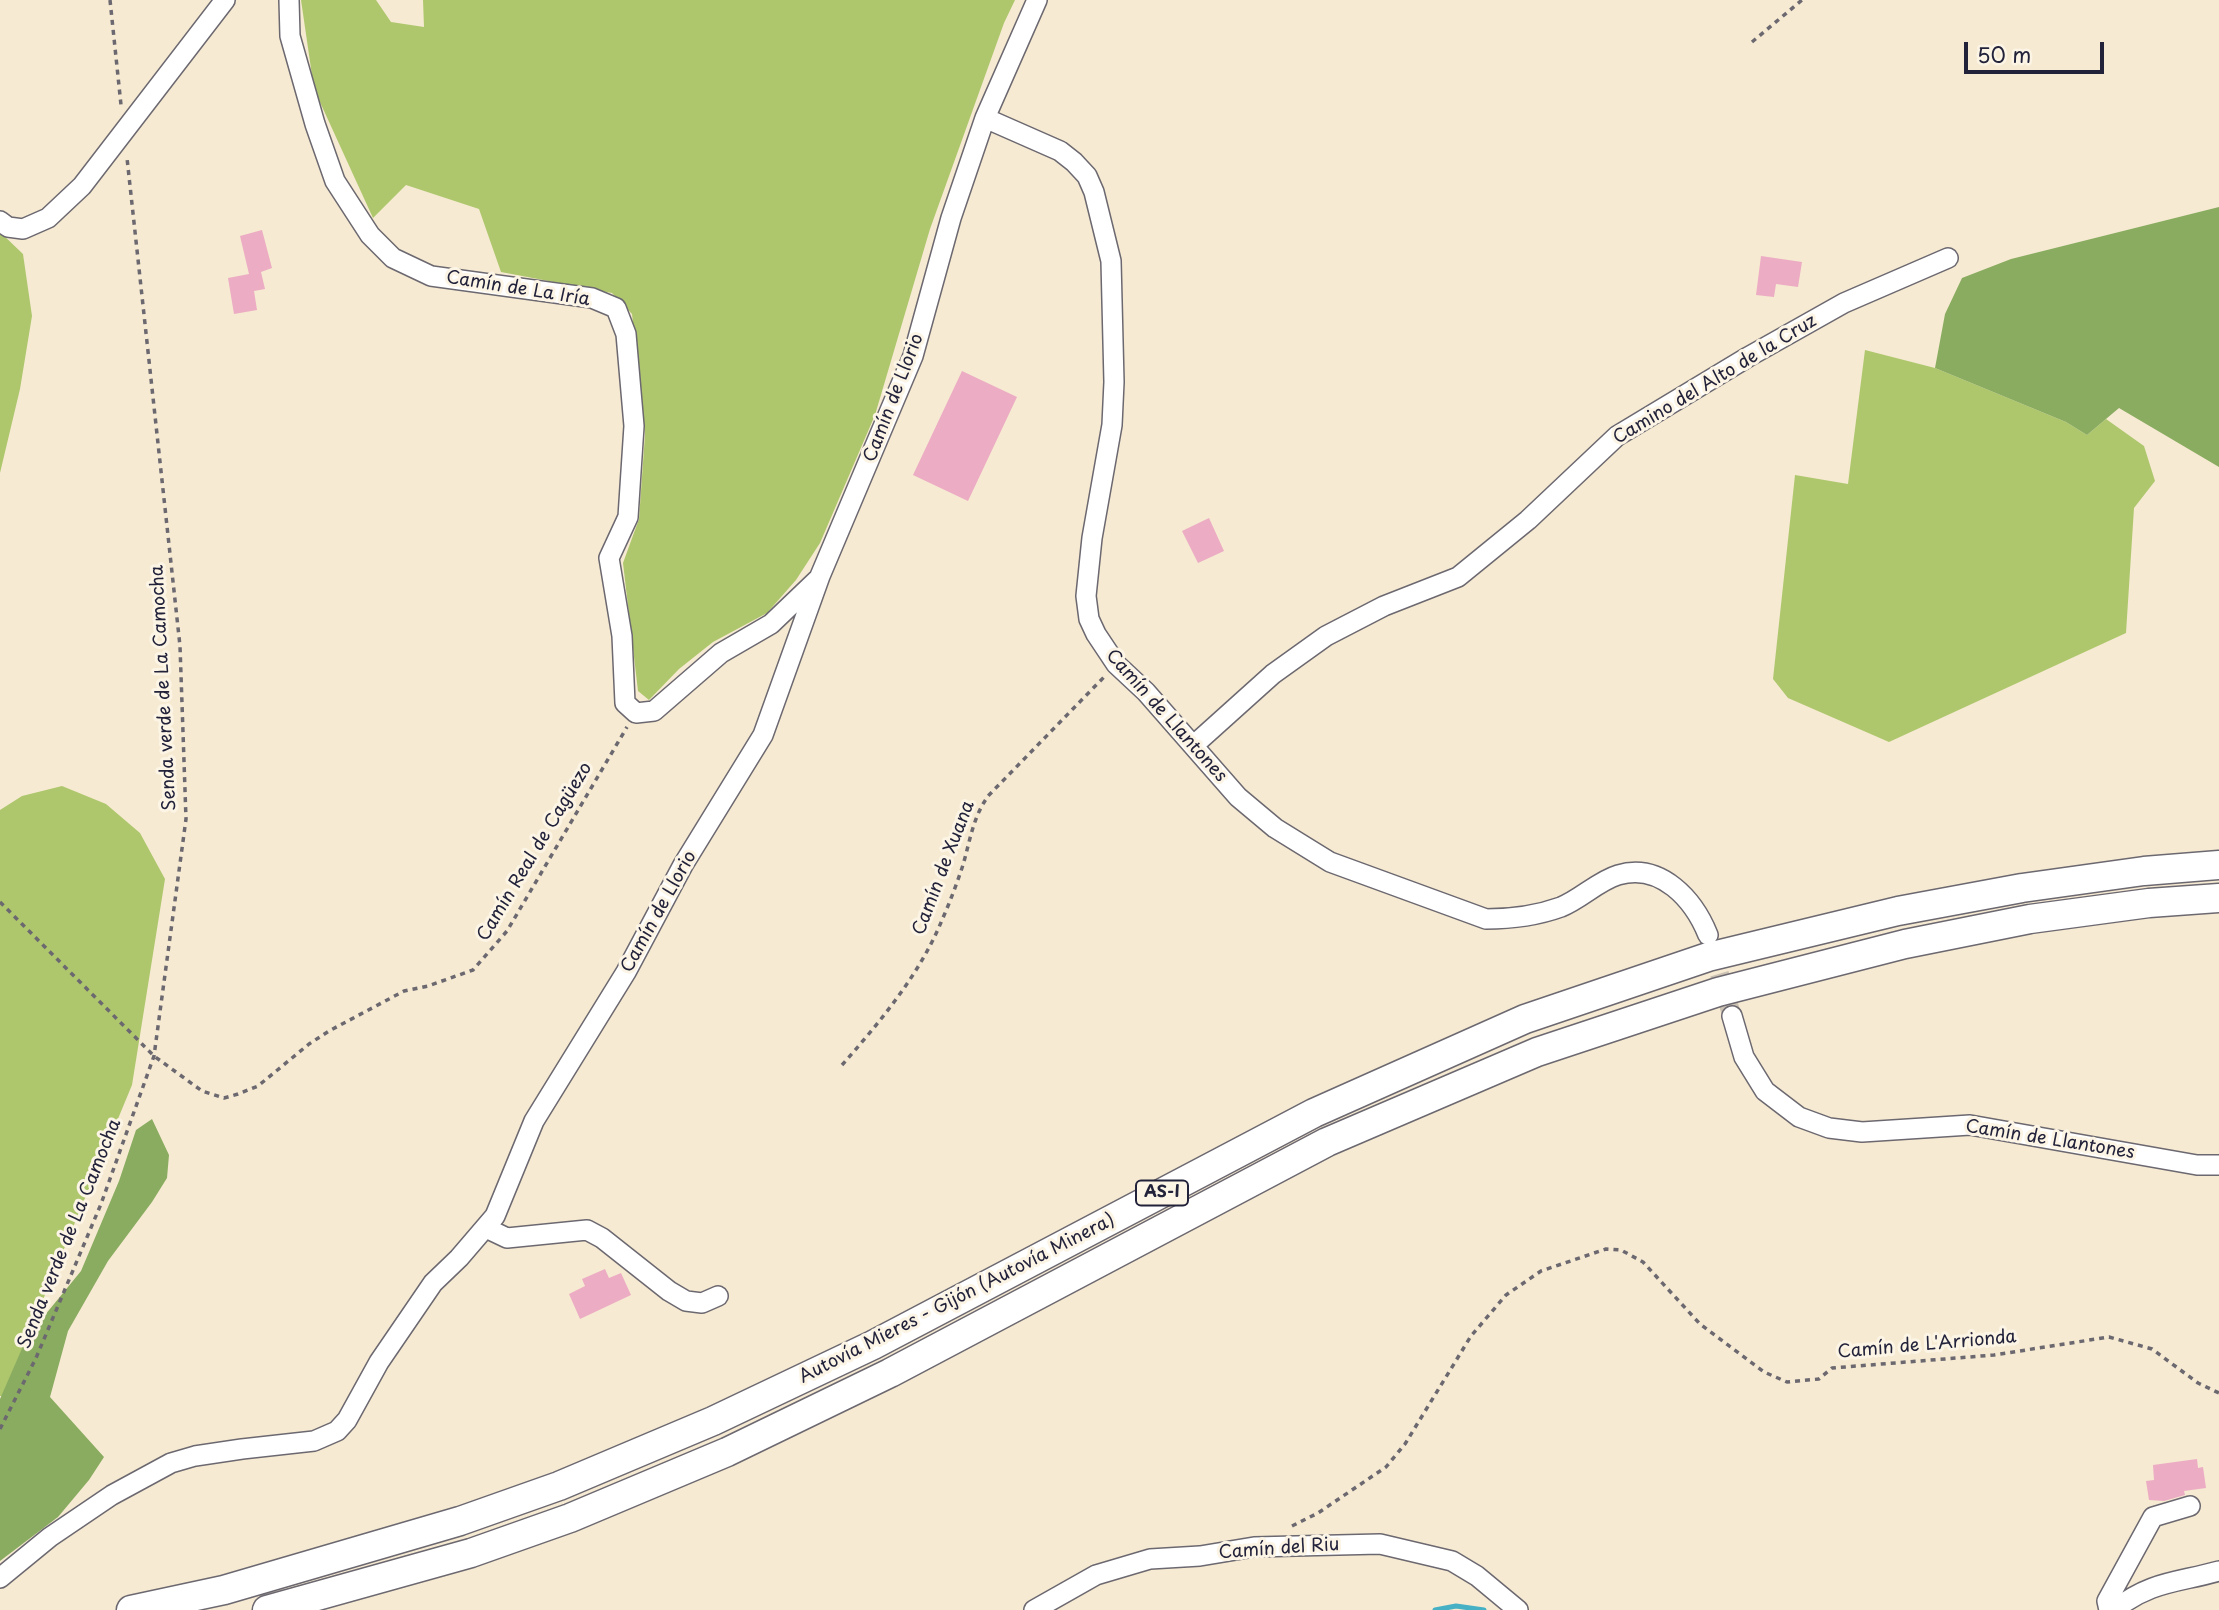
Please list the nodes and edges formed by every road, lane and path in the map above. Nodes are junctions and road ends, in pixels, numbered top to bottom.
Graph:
1 (110, 0) edge
2 (225, 0) edge
3 (289, 0) edge
4 (1037, 0) edge
5 (1802, 0) edge
6 (1752, 41) dead end
7 (985, 118) junction
8 (124, 133) junction
9 (0, 221) edge
10 (1948, 258) dead end
11 (820, 576) junction
12 (1116, 664) junction
13 (636, 713) junction
14 (1194, 745) junction
15 (2219, 865) edge
16 (2219, 898) edge
17 (0, 902) edge
18 (1708, 935) tunnel mouth
19 (1732, 1016) tunnel mouth
20 (154, 1056) junction
21 (842, 1065) dead end
22 (2219, 1165) edge
23 (486, 1228) junction
24 (718, 1296) dead end
25 (2219, 1393) edge
26 (0, 1429) edge
27 (2190, 1506) dead end
28 (1286, 1529) dead end
29 (2219, 1571) edge
30 (0, 1578) edge
31 (131, 1610) edge
32 (267, 1610) edge
33 (1034, 1610) edge
34 (1518, 1610) edge
35 (2112, 1610) edge

1 - 8 path, Senda verde de La Camocha
2 - 8 street
3 - 13 street, Camín de La Iría
4 - 7 street, Camín de Llorio
5 - 6 path
7 - 11 street, Camín de Llorio
7 - 12 street, Camín de Llantones
8 - 9 street
8 - 20 path, Senda verde de La Camocha
10 - 14 street, Camino del Alto de la Cruz
11 - 13 street
11 - 23 street, Camín de Llorio
12 - 14 street, Camín de Llantones
12 - 21 path, Camín de Xuana
13 - 20 path, Camín Real de Cagüezo
14 - 18 street, Camín de Llantones
15 - 31 highway, Autovía Mieres - Gijón (Autovía Minera) / AS-I
16 - 32 highway, Autovía Mieres - Gijón (Autovía Minera) / AS-I
17 - 20 path, Camín Real de Cagüezo
19 - 22 street, Camín de Llantones
20 - 26 path, Senda verde de La Camocha
23 - 24 street
23 - 30 street, Camín de Llorio
25 - 28 path, Camín de L'Arrionda
27 - 35 street
29 - 35 street
33 - 34 street, Camín del Riu

